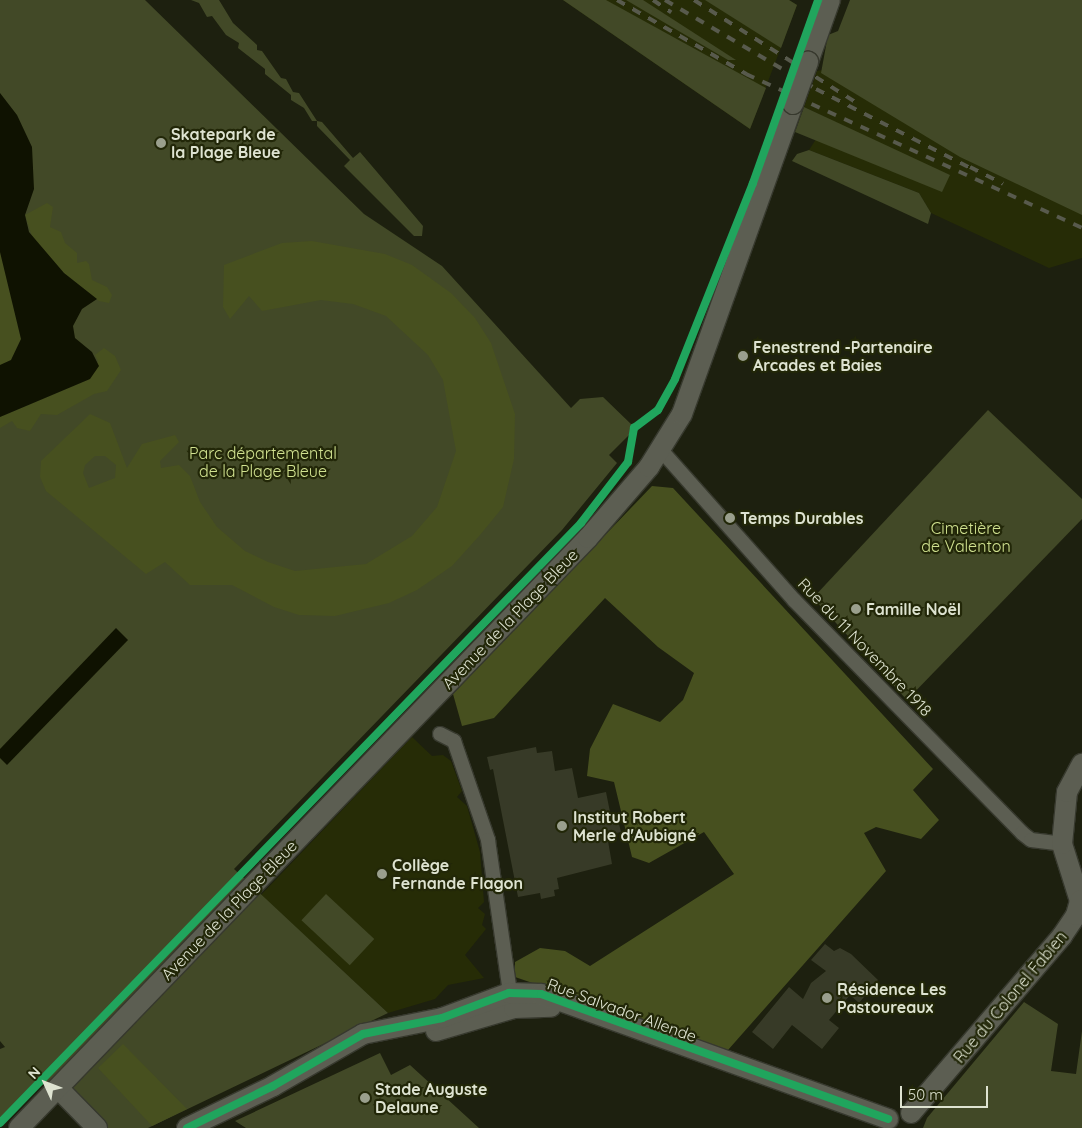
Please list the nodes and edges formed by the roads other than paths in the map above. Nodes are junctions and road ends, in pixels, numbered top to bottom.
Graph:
1 (830, 0) edge
2 (660, 449) junction
3 (440, 734) dead end
4 (1082, 764) edge
5 (1062, 844) junction
6 (1081, 900) edge
7 (511, 1000) junction
8 (58, 1088) junction
9 (913, 1121) edge
10 (888, 1123) edge
11 (19, 1128) edge
12 (97, 1128) edge
13 (187, 1128) edge

1 - 2 main road, Avenue de la Plage Bleue, bridge
2 - 5 street, Rue du 11 Novembre 1918
2 - 8 main road, Avenue de la Plage Bleue
3 - 7 street
4 - 5 main road
5 - 6 main road
6 - 9 main road, Rue du Colonel Fabien
7 - 10 main road, Rue Salvador Allende
7 - 13 main road, Rue Salvador Allende
8 - 11 main road, Avenue de la Plage Bleue
8 - 12 main road
9 - 10 main road

